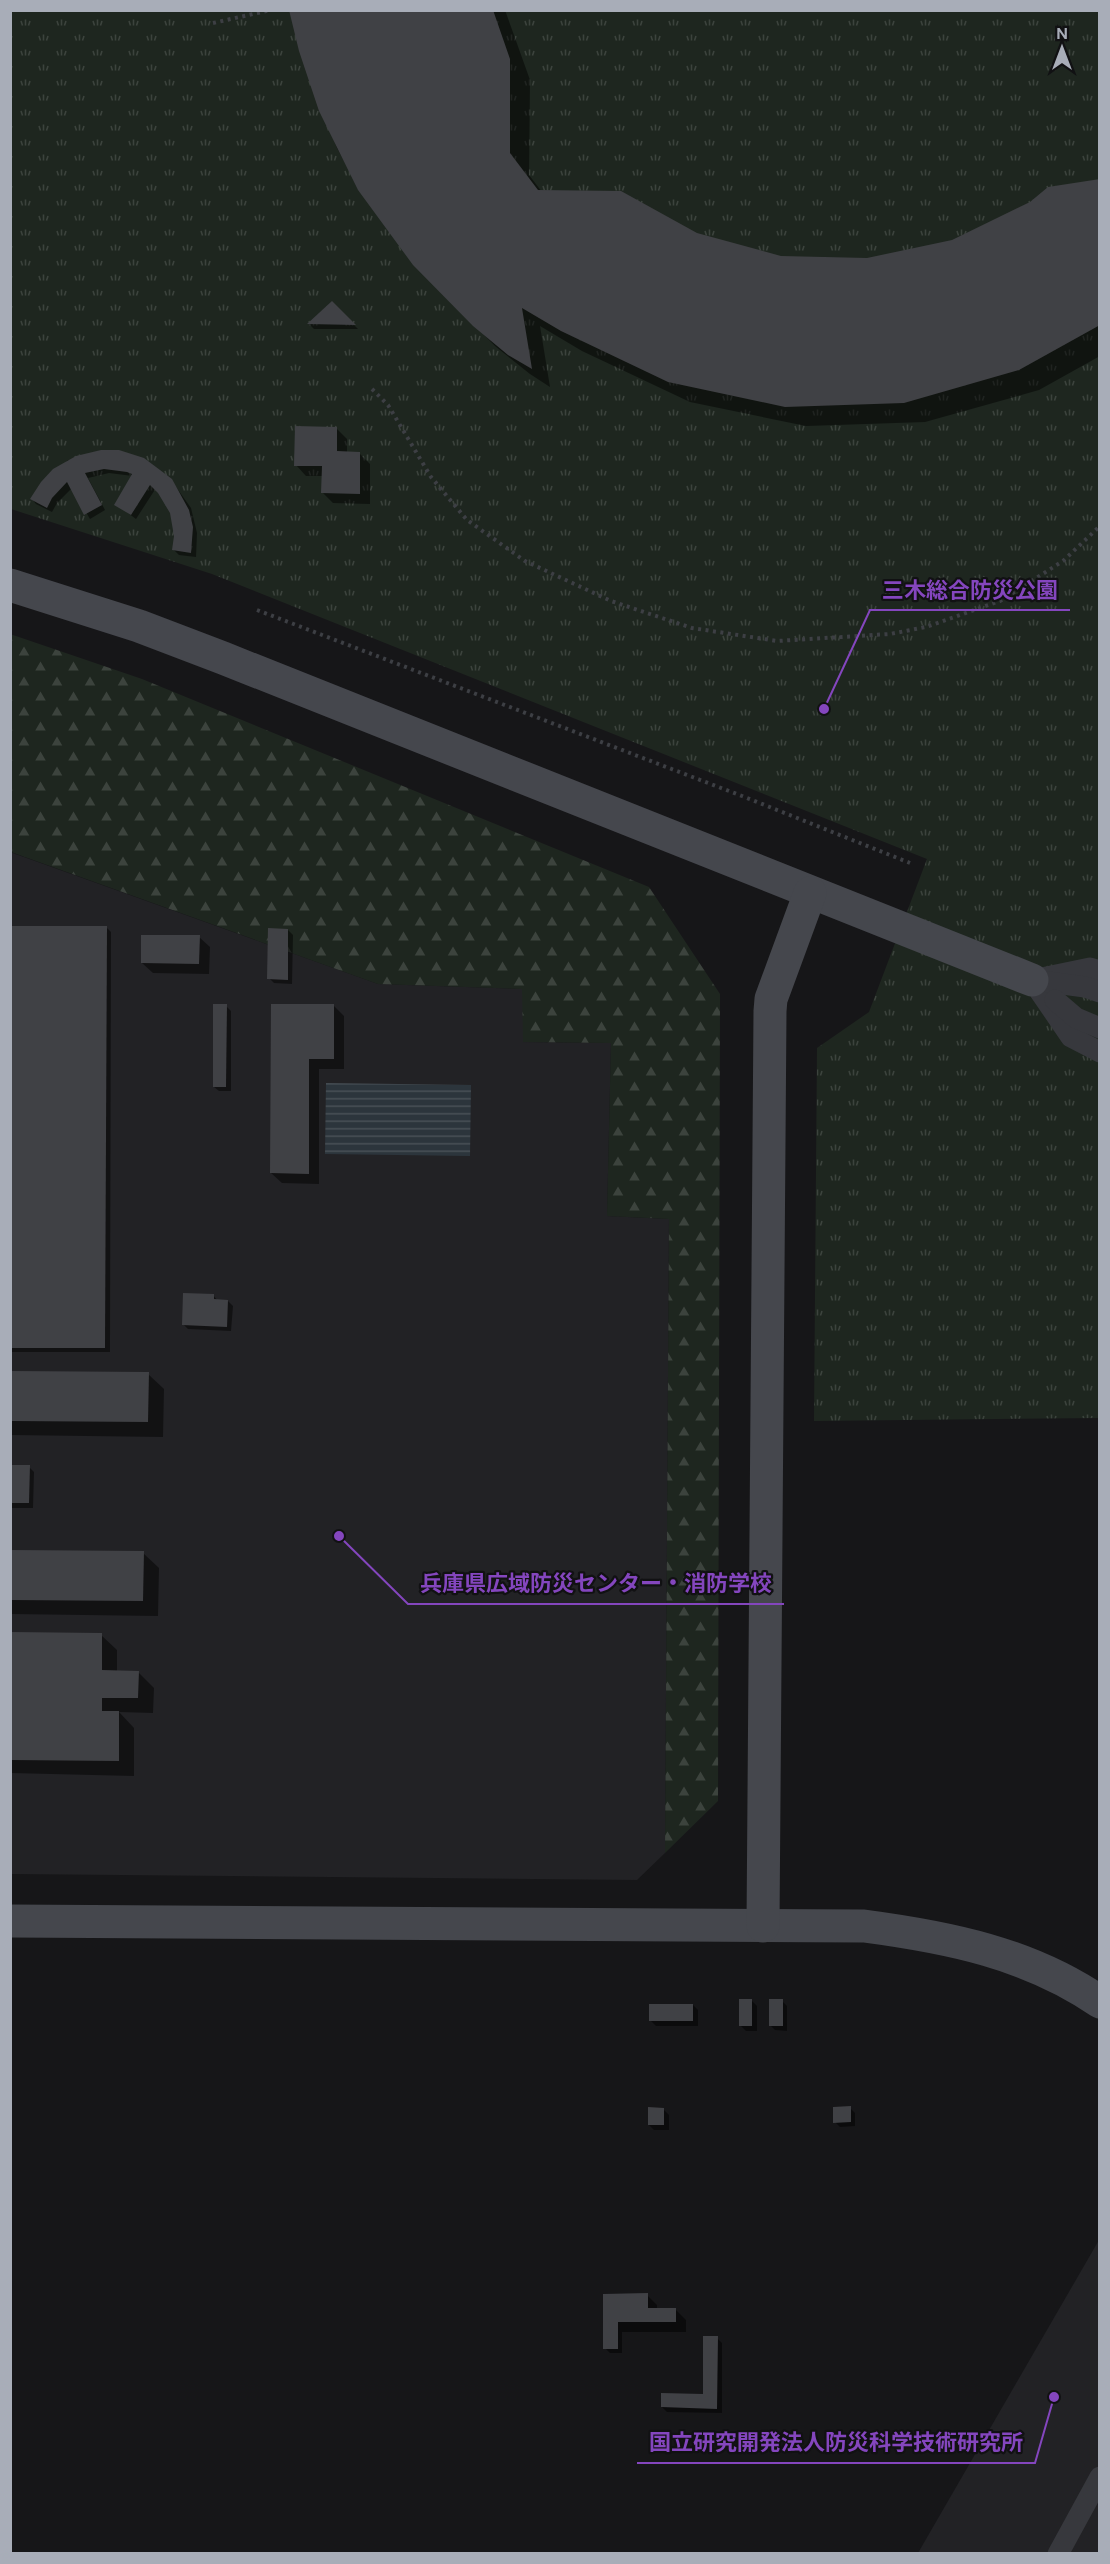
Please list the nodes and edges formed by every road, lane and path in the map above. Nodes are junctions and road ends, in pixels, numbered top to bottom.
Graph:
1 (271, 10) edge
2 (213, 23) dead end
3 (372, 389) dead end
4 (1100, 526) edge
5 (10, 585) edge
6 (257, 610) dead end
7 (910, 863) dead end
8 (810, 893) junction
9 (1100, 970) edge
10 (1032, 980) junction
11 (1100, 992) edge
12 (1100, 1028) edge
13 (1100, 1052) edge
14 (10, 1921) edge
15 (763, 1926) junction
16 (1100, 2002) edge
17 (1100, 2477) edge
18 (1058, 2553) edge

1 - 2 path
3 - 4 path
5 - 8 street
6 - 7 path
8 - 10 street
8 - 15 street
9 - 10 lane
10 - 11 lane
10 - 12 lane
10 - 13 lane
14 - 15 street
15 - 16 street
17 - 18 lane

